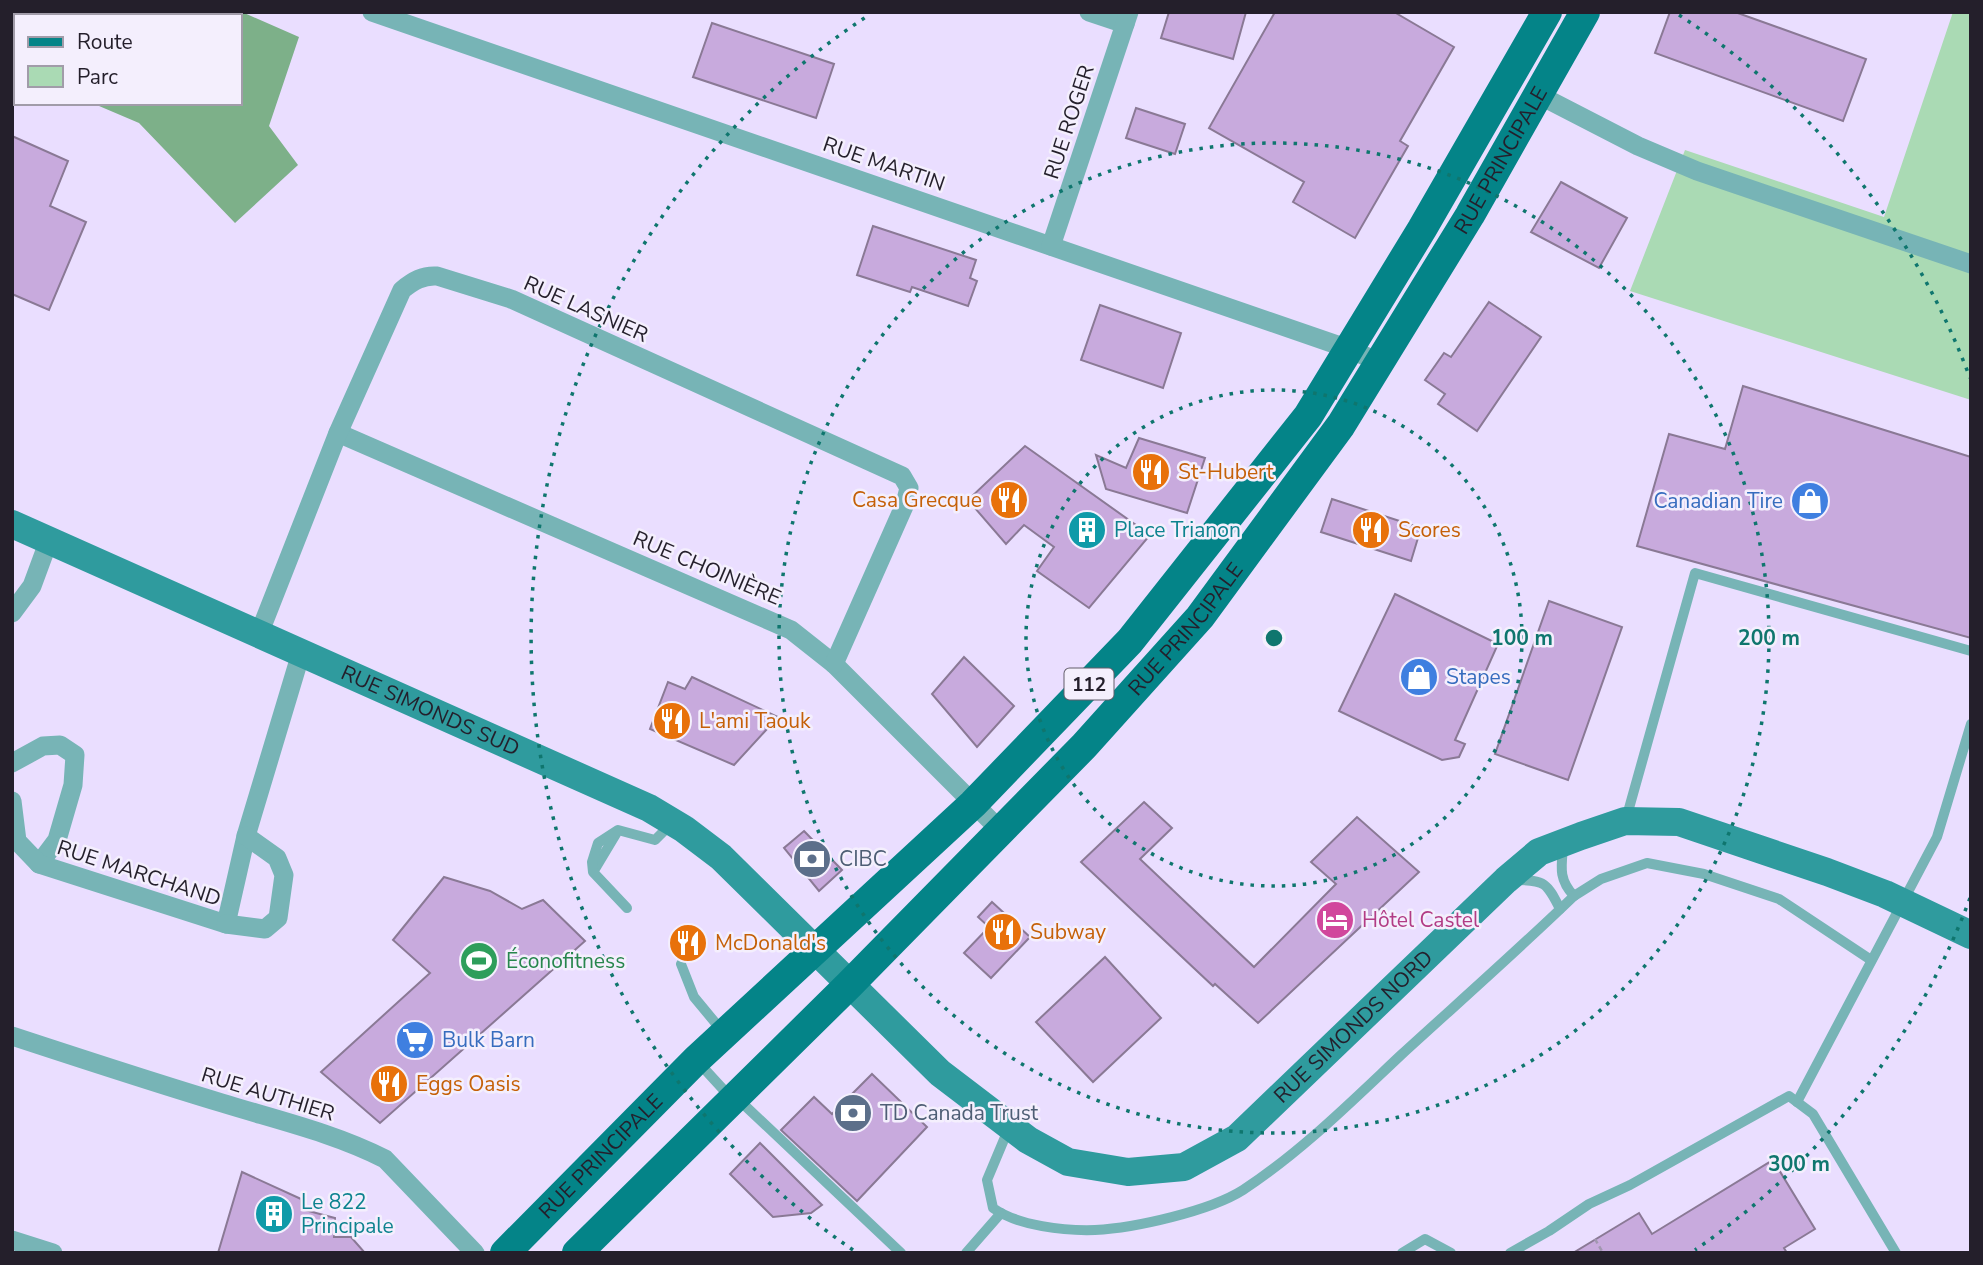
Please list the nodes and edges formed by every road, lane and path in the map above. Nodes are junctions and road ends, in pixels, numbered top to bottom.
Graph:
1 (372, 12) edge
2 (1089, 12) edge
3 (1547, 12) edge
4 (1586, 12) edge
5 (1127, 18) edge
6 (1539, 95) junction
7 (1051, 246) junction
8 (1971, 264) edge
9 (1349, 349) junction
10 (1379, 362) junction
11 (338, 433) junction
12 (12, 524) edge
13 (49, 540) junction
14 (12, 613) edge
15 (259, 634) junction
16 (1971, 651) edge
17 (301, 653) junction
18 (1142, 654) junction
19 (834, 664) junction
20 (1971, 724) edge
21 (12, 764) edge
22 (12, 801) edge
23 (973, 804) junction
24 (1625, 821) junction
25 (673, 822) junction
26 (1001, 831) junction
27 (246, 836) junction
28 (1564, 842) junction
29 (39, 864) junction
30 (1506, 880) junction
31 (1574, 896) junction
32 (1902, 902) junction
33 (627, 908) dead end
34 (1560, 909) junction
35 (226, 924) junction
36 (1971, 935) edge
37 (815, 950) junction
38 (1871, 960) junction
39 (681, 964) dead end
40 (849, 985) junction
41 (725, 1034) junction
42 (12, 1036) edge
43 (696, 1060) junction
44 (734, 1098) junction
45 (1797, 1102) junction
46 (1010, 1126) junction
47 (1001, 1213) junction
48 (1595, 1239) dead end
49 (12, 1240) edge
50 (52, 1253) edge
51 (475, 1253) edge
52 (505, 1253) edge
53 (577, 1253) edge
54 (901, 1253) edge
55 (966, 1253) edge
56 (1402, 1253) edge
57 (1451, 1253) edge
58 (1510, 1253) edge
59 (1603, 1253) edge
60 (1896, 1253) edge

1 - 7 street, RUE MARTIN
2 - 5 street
3 - 9 main road, RUE PRINCIPALE / 112
4 - 6 main road, RUE PRINCIPALE / 112
5 - 7 street, RUE ROGER
6 - 8 street
6 - 10 main road, RUE PRINCIPALE / 112
7 - 9 street, RUE MARTIN
9 - 10 street, RUE MARTIN
9 - 18 main road, RUE PRINCIPALE / 112
10 - 18 main road, RUE PRINCIPALE / 112
11 - 15 street, RUE LASNIER
11 - 19 street, RUE CHOINIÈRE
11 - 19 street, RUE LASNIER
12 - 13 street, RUE SIMONDS SUD
13 - 14 street
13 - 15 street, RUE SIMONDS SUD
15 - 17 street, RUE SIMONDS SUD
16 - 24 lane
17 - 25 street, RUE SIMONDS SUD
17 - 27 street, RUE MARCHAND
18 - 23 main road, RUE PRINCIPALE / 112
18 - 26 main road, RUE PRINCIPALE / 112
19 - 23 street, RUE CHOINIÈRE
20 - 32 lane
21 - 29 street, RUE MARCHAND
22 - 29 street, RUE MARCHAND
23 - 26 street, RUE CHOINIÈRE
23 - 37 main road, RUE PRINCIPALE / 112
24 - 28 street, RUE SIMONDS NORD
24 - 32 street, RUE SIMONDS NORD
25 - 33 lane
25 - 37 street, RUE SIMONDS SUD
26 - 40 main road, RUE PRINCIPALE / 112
27 - 35 street, RUE MARCHAND
27 - 35 street, RUE MARCHAND
28 - 30 street, RUE SIMONDS NORD
28 - 31 lane
29 - 35 street, RUE MARCHAND
30 - 34 lane
30 - 46 street, RUE SIMONDS NORD
31 - 34 lane
31 - 38 lane
32 - 36 street, RUE SIMONDS NORD
32 - 38 lane
34 - 47 lane
37 - 40 street, RUE SIMONDS NORD
37 - 41 main road, RUE PRINCIPALE / 112
38 - 45 lane
39 - 41 lane
40 - 44 main road, RUE PRINCIPALE / 112
40 - 46 street, RUE SIMONDS NORD
41 - 43 main road, RUE PRINCIPALE / 112
42 - 51 street, RUE AUTHIER
43 - 44 lane
43 - 52 main road, RUE PRINCIPALE / 112
44 - 53 main road, RUE PRINCIPALE / 112
44 - 54 lane
45 - 58 lane
45 - 60 lane
46 - 47 lane
47 - 55 lane
48 - 59 path
49 - 50 street
56 - 57 lane

